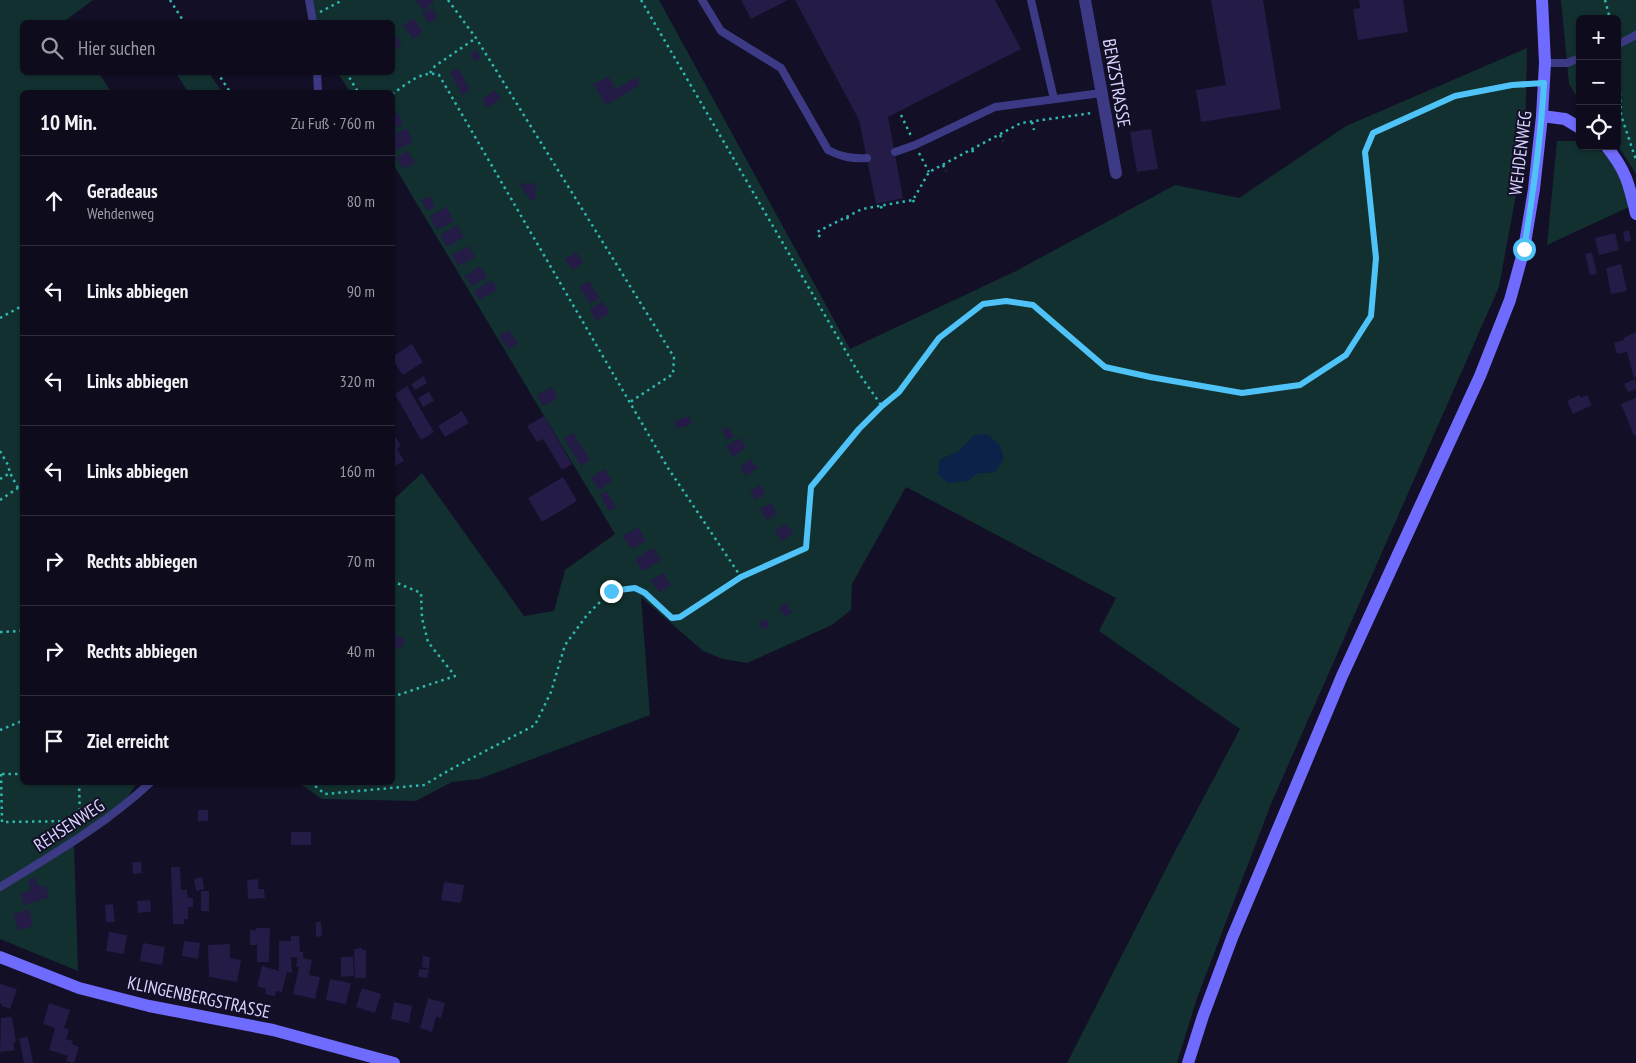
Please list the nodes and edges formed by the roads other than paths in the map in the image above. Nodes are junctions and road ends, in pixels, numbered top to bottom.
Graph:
1 (309, 0) edge
2 (702, 0) edge
3 (1031, 0) edge
4 (1085, 0) edge
5 (1542, 0) edge
6 (312, 19) edge
7 (1636, 35) edge
8 (1621, 43) edge
9 (1576, 60) edge
10 (1545, 63) junction
11 (317, 75) edge
12 (318, 90) edge
13 (1101, 93) junction
14 (1054, 99) junction
15 (1542, 116) junction
16 (1576, 126) edge
17 (1609, 150) edge
18 (895, 152) dead end
19 (867, 158) dead end
20 (1116, 173) dead end
21 (1636, 214) edge
22 (148, 785) edge
23 (0, 887) edge
24 (0, 957) edge
25 (394, 1063) edge
26 (1188, 1063) edge

1 - 6 lane
2 - 19 lane
3 - 14 lane
4 - 13 street, BENZSTRASSE
5 - 10 main road, WEHDENWEG
7 - 8 lane
9 - 10 lane
10 - 15 main road, WEHDENWEG
11 - 12 lane
13 - 14 lane
13 - 20 street, BENZSTRASSE
14 - 18 lane
15 - 16 main road
15 - 26 main road, WEHDENWEG
17 - 21 main road
22 - 23 lane, REHSENWEG
24 - 25 main road, KLINGENBERGSTRASSE

